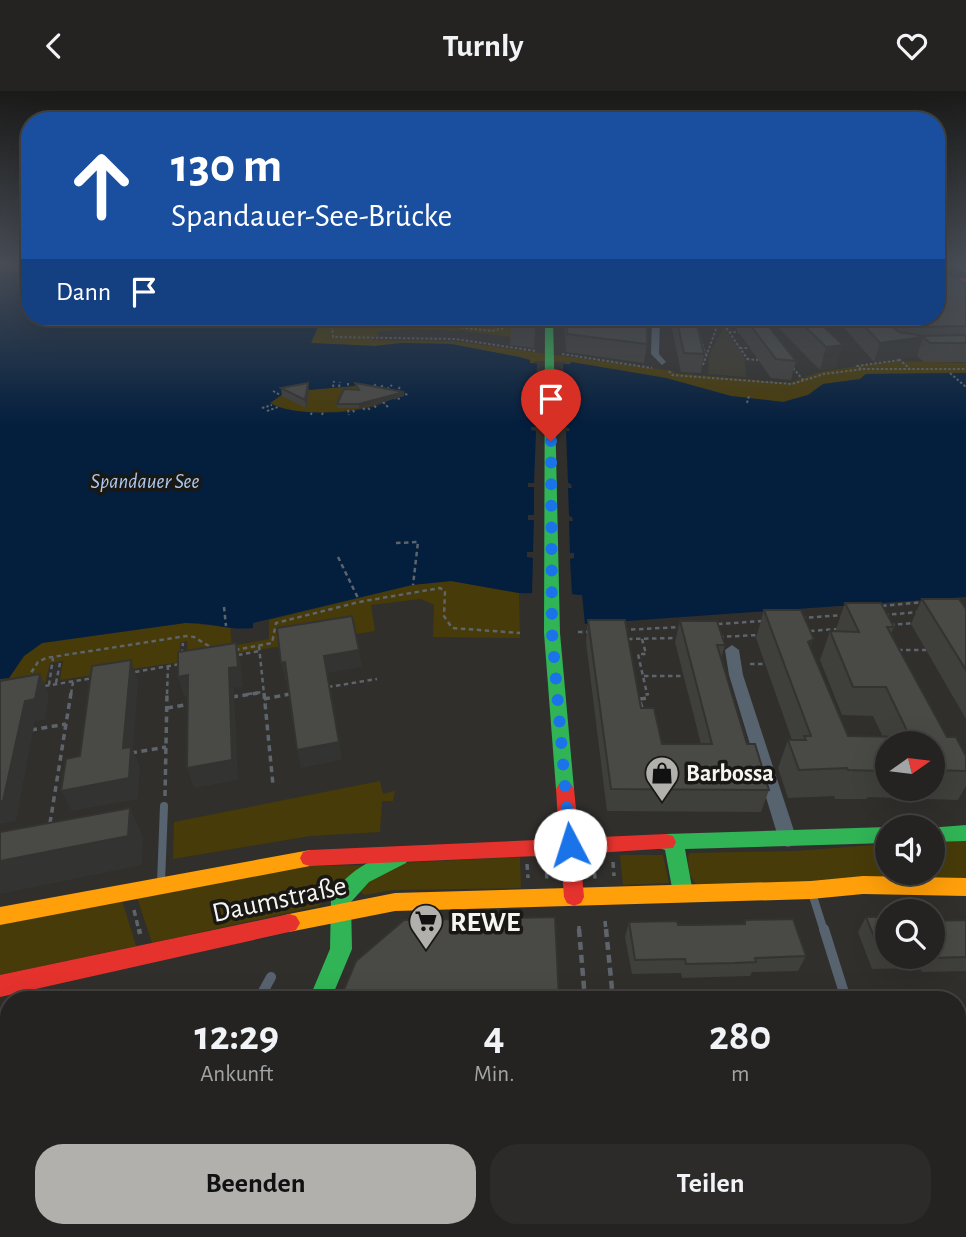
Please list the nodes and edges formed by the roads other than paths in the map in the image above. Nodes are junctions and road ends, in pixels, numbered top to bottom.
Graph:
1 (549, 326) edge
2 (656, 326) edge
3 (662, 362) dead end
4 (734, 657) road end
5 (164, 806) road end
6 (966, 833) edge
7 (945, 834) edge
8 (875, 835) edge
9 (788, 839) junction
10 (674, 843) junction
11 (570, 845) junction
12 (410, 852) junction
13 (160, 883) junction
14 (966, 887) edge
15 (811, 890) junction
16 (683, 893) junction
17 (574, 897) junction
18 (340, 912) junction
19 (0, 916) edge
20 (271, 977) dead end
21 (0, 986) edge
22 (264, 991) edge
23 (323, 991) edge
24 (843, 991) edge

1 - 11 main road
2 - 3 street
4 - 9 street
5 - 13 lane
6 - 7 main road
8 - 9 main road, Daumstraße
9 - 10 main road, Daumstraße
10 - 11 main road, Daumstraße
10 - 16 main road
11 - 12 main road, Daumstraße
11 - 17 main road
12 - 13 main road, Daumstraße
12 - 18 main road
13 - 19 main road, Daumstraße
14 - 15 main road, Daumstraße
15 - 16 main road, Daumstraße
15 - 24 lane
16 - 17 main road, Daumstraße
17 - 18 main road, Daumstraße
18 - 21 main road, Daumstraße
18 - 23 main road
20 - 22 lane

